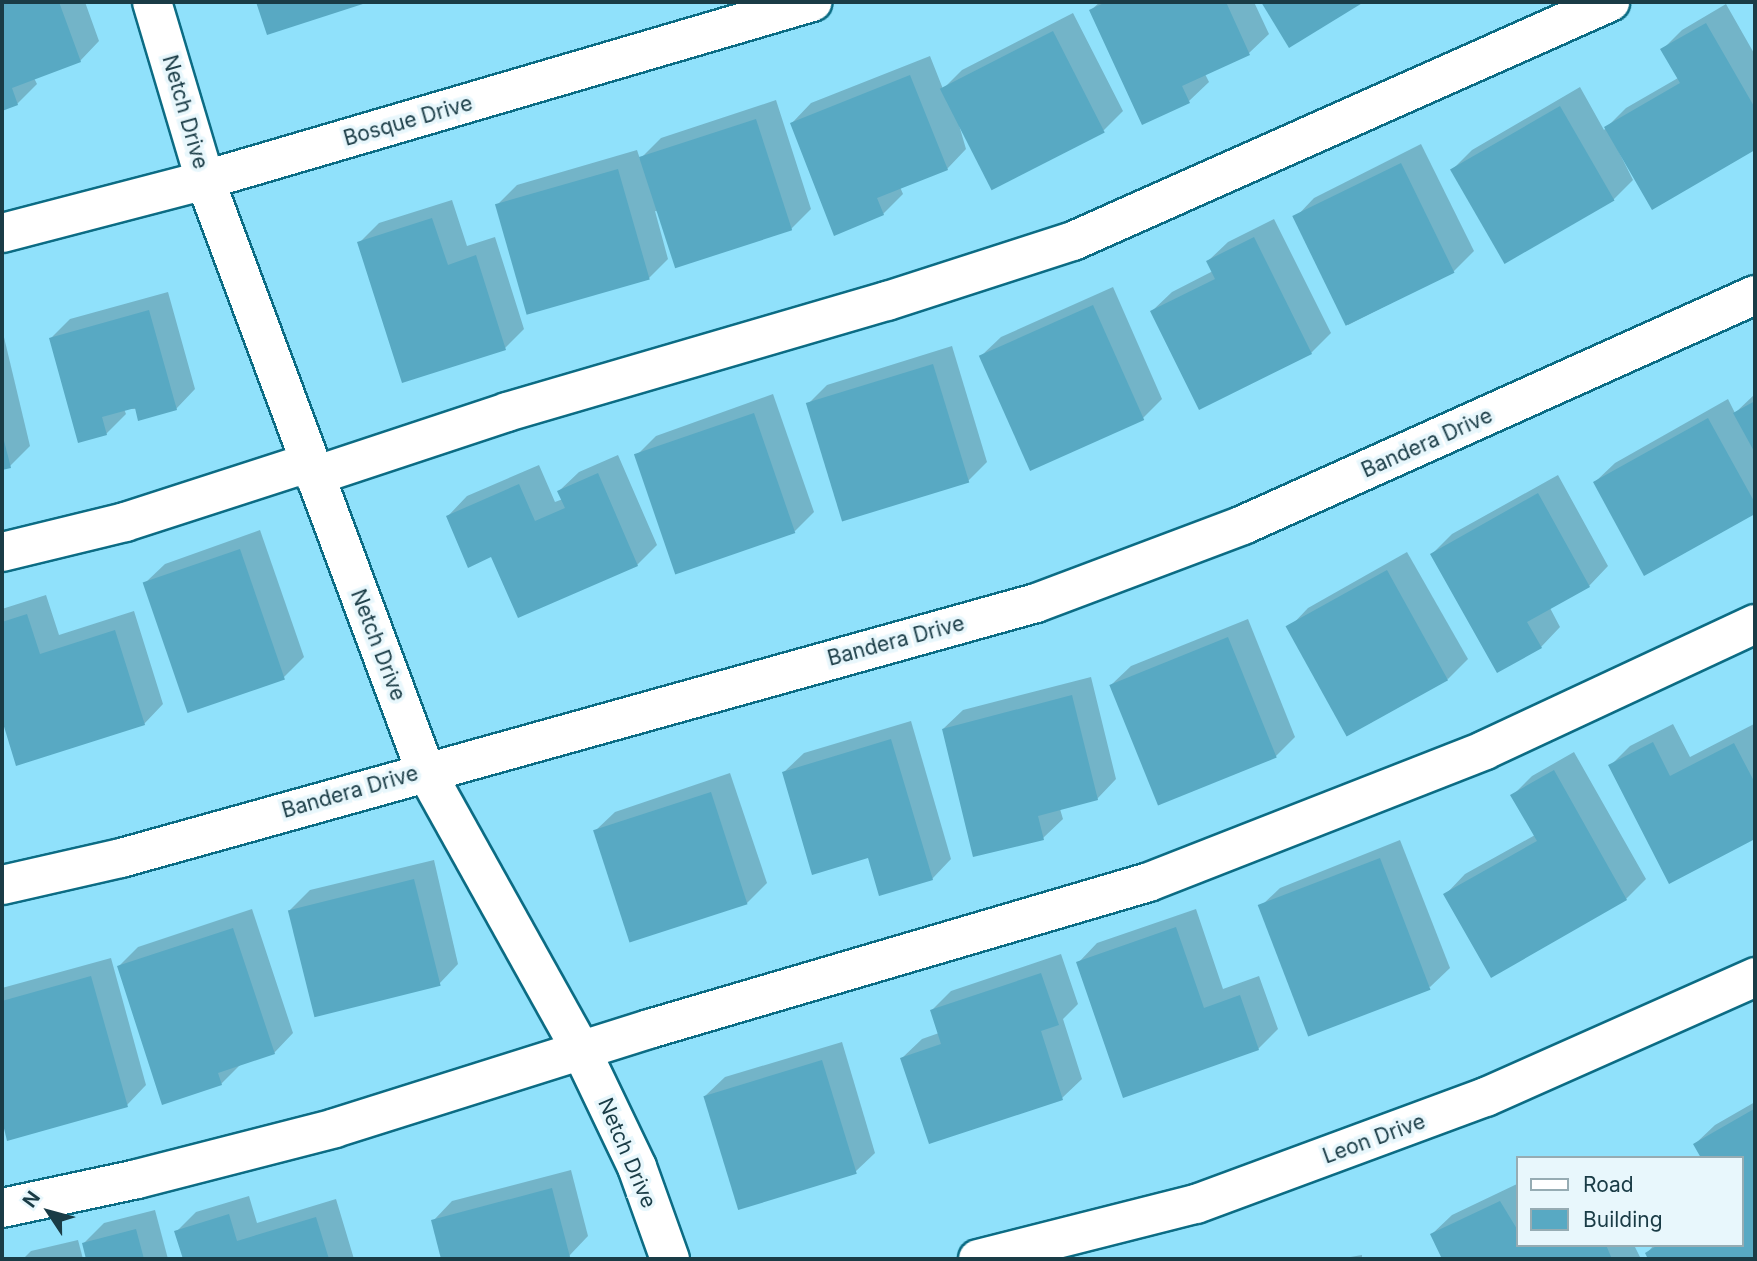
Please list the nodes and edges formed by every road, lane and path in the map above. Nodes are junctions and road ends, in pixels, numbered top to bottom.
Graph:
1 (152, 2) edge
2 (813, 2) edge
3 (1610, 2) edge
4 (205, 180) junction
5 (2, 233) edge
6 (1755, 295) edge
7 (311, 469) junction
8 (2, 552) edge
9 (1755, 624) edge
10 (425, 770) junction
11 (2, 885) edge
12 (1755, 977) edge
13 (581, 1050) junction
14 (2, 1208) edge
15 (670, 1259) edge
16 (978, 1259) edge

1 - 4 street, Netch Drive
2 - 4 street, Bosque Drive
3 - 7 street
4 - 5 street, Bosque Drive
4 - 7 street, Netch Drive
6 - 10 street, Bandera Drive
7 - 8 street
7 - 10 street, Netch Drive
9 - 13 street
10 - 11 street, Bandera Drive
10 - 13 street, Netch Drive
12 - 16 street, Leon Drive
13 - 14 street
13 - 15 street, Netch Drive

